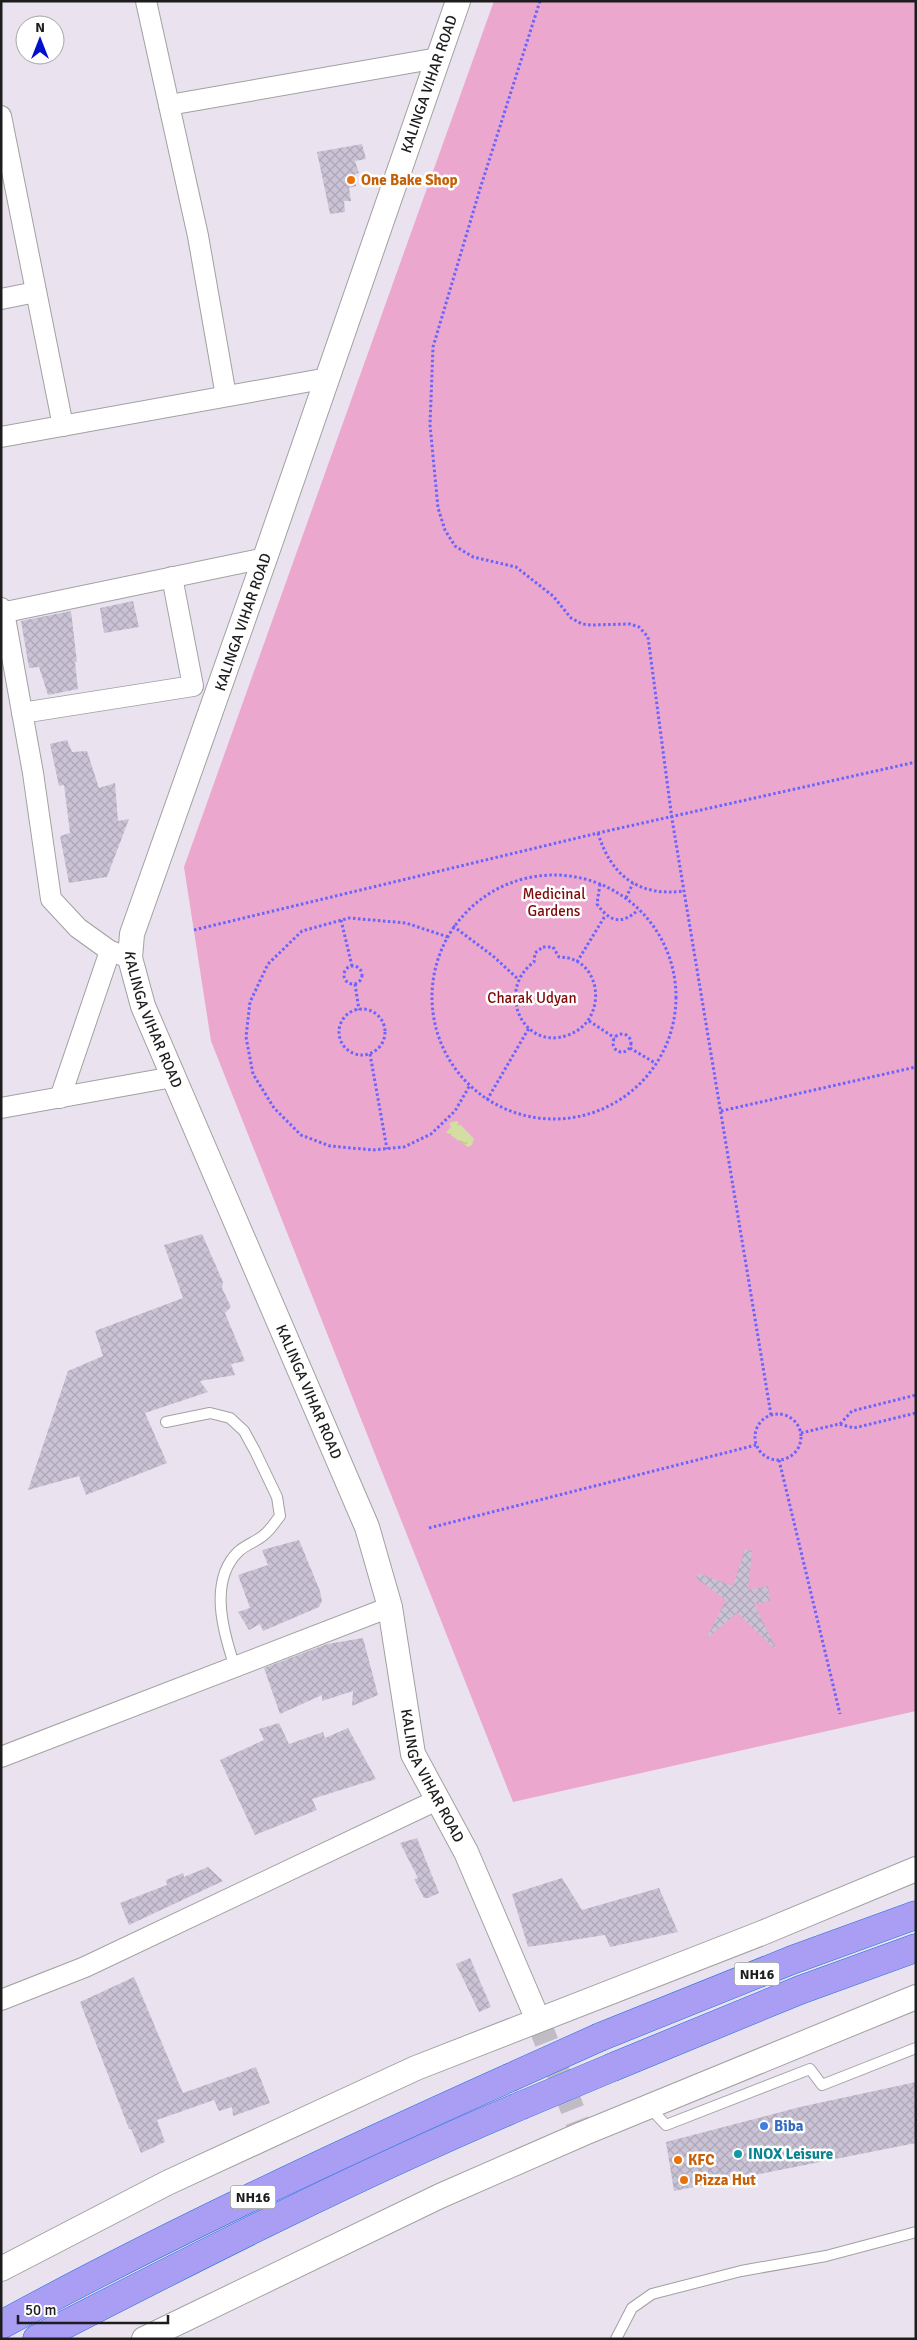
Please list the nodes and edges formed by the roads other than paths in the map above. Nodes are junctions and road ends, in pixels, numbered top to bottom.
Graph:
1 (146, 1) edge
2 (458, 1) edge
3 (438, 58) junction
4 (169, 105) junction
5 (1, 116) edge
6 (3, 136) edge
7 (36, 292) junction
8 (1, 299) edge
9 (328, 378) junction
10 (226, 396) junction
11 (63, 426) junction
12 (1, 437) edge
13 (265, 558) junction
14 (172, 577) junction
15 (2, 611) edge
16 (22, 713) junction
17 (120, 955) junction
18 (173, 1077) junction
19 (60, 1098) junction
20 (1, 1108) edge
21 (166, 1422) dead end
22 (390, 1607) junction
23 (235, 1667) junction
24 (1, 1757) edge
25 (437, 1800) junction
26 (916, 1870) edge
27 (916, 1915) edge
28 (916, 1948) edge
29 (916, 1997) edge
30 (1, 2000) edge
31 (538, 2020) junction
32 (916, 2048) edge
33 (649, 2107) junction
34 (916, 2232) edge
35 (1, 2269) edge
36 (1, 2325) edge
37 (37, 2339) edge
38 (144, 2339) edge
39 (616, 2339) edge

1 - 4 street
2 - 3 street, KALINGA VIHAR ROAD
3 - 4 street
3 - 9 street, KALINGA VIHAR ROAD
4 - 10 street
5 - 6 street
6 - 7 street
7 - 8 street
7 - 11 street
9 - 10 street
9 - 13 street, KALINGA VIHAR ROAD
10 - 11 street
11 - 12 street
13 - 14 street
13 - 17 street, KALINGA VIHAR ROAD
14 - 15 street
14 - 16 street
15 - 16 street
16 - 17 street
17 - 18 street, KALINGA VIHAR ROAD
17 - 19 street
18 - 19 street
18 - 22 street, KALINGA VIHAR ROAD
19 - 20 street
21 - 23 lane
22 - 23 street
22 - 25 street, KALINGA VIHAR ROAD
23 - 24 street
25 - 30 street
25 - 31 street, KALINGA VIHAR ROAD
26 - 31 street
27 - 36 highway, NH16, bridge
28 - 37 highway, NH16, bridge
29 - 33 street
31 - 35 street
32 - 33 lane
33 - 38 street
34 - 39 lane

